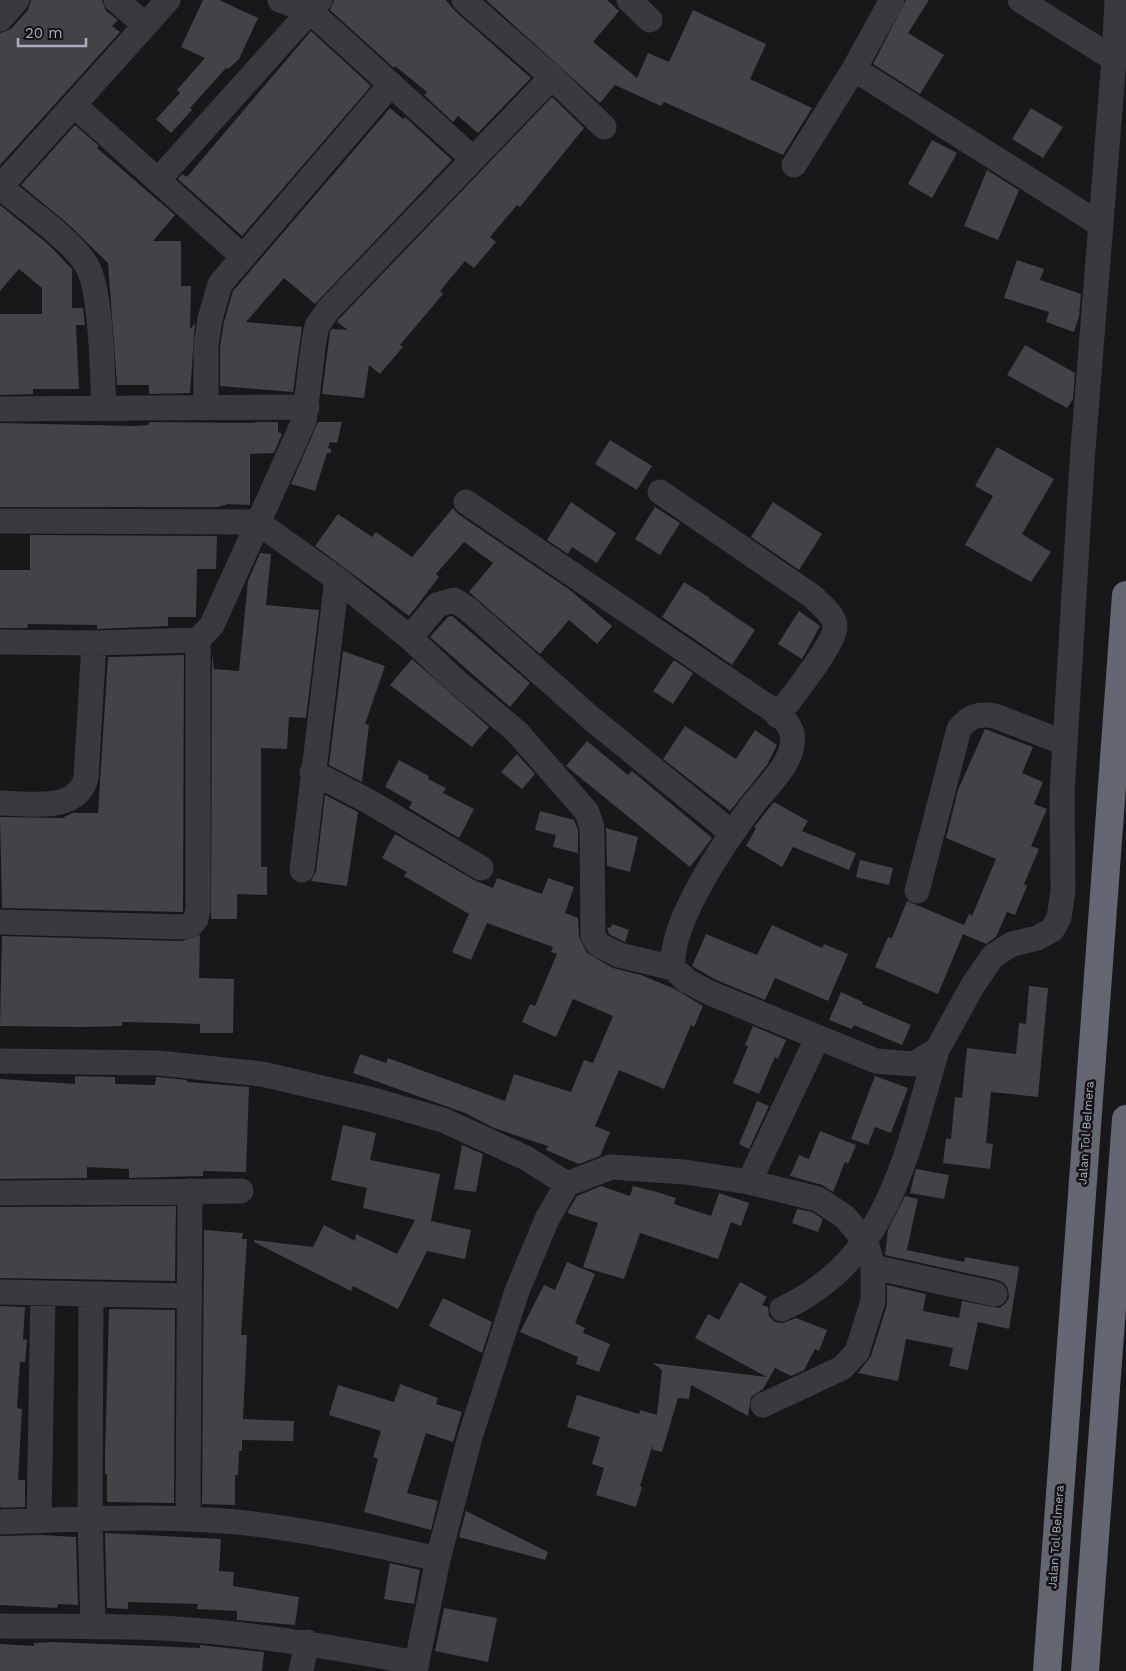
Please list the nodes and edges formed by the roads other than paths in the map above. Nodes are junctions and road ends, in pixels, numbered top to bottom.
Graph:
1 (17, 0) edge
2 (116, 0) edge
3 (168, 0) edge
4 (280, 0) edge
5 (629, 0) edge
6 (892, 0) edge
7 (1020, 0) edge
8 (1117, 0) edge
9 (467, 1) edge
10 (315, 6) edge
11 (0, 19) edge
12 (650, 20) dead end
13 (146, 25) junction
14 (1114, 59) junction
15 (854, 70) junction
16 (552, 77) junction
17 (391, 84) junction
18 (74, 104) junction
19 (604, 127) dead end
20 (473, 159) junction
21 (794, 166) dead end
22 (158, 180) junction
23 (0, 187) edge
24 (1101, 225) junction
25 (242, 256) junction
26 (307, 407) junction
27 (104, 408) junction
28 (206, 408) junction
29 (0, 409) edge
30 (660, 492) dead end
31 (466, 502) dead end
32 (0, 521) edge
33 (257, 522) junction
34 (337, 580) junction
35 (1126, 595) edge
36 (410, 638) junction
37 (198, 640) junction
38 (0, 642) edge
39 (94, 643) junction
40 (778, 716) junction
41 (1065, 743) junction
42 (312, 772) junction
43 (0, 803) edge
44 (732, 832) junction
45 (481, 868) dead end
46 (302, 870) dead end
47 (916, 891) dead end
48 (0, 922) edge
49 (673, 968) junction
50 (817, 1039) junction
51 (936, 1050) junction
52 (0, 1061) edge
53 (1126, 1119) edge
54 (749, 1182) junction
55 (567, 1184) junction
56 (190, 1191) junction
57 (242, 1191) dead end
58 (0, 1193) edge
59 (866, 1242) junction
60 (873, 1267) junction
61 (0, 1292) edge
62 (43, 1293) junction
63 (91, 1294) junction
64 (996, 1294) dead end
65 (190, 1296) junction
66 (782, 1309) dead end
67 (763, 1405) dead end
68 (90, 1519) junction
69 (188, 1519) junction
70 (39, 1521) junction
71 (0, 1522) edge
72 (438, 1559) junction
73 (0, 1626) edge
74 (93, 1627) junction
75 (307, 1642) junction
76 (416, 1667) edge
77 (301, 1671) edge
78 (1046, 1671) edge
79 (1085, 1671) edge

1 - 11 street
2 - 13 street
3 - 13 street
4 - 10 street
5 - 12 street
6 - 15 street
7 - 14 street
8 - 14 street
9 - 16 street
10 - 17 street
10 - 22 street
13 - 18 street
14 - 24 street
15 - 21 street
15 - 24 street
16 - 19 street
16 - 20 street
17 - 20 street
17 - 25 street
18 - 22 street
18 - 23 street
20 - 26 street
22 - 25 street
23 - 27 street
24 - 41 street
25 - 28 street
26 - 28 street
26 - 33 street
27 - 28 street
27 - 29 street
30 - 40 street
31 - 40 street
32 - 33 street
33 - 34 street
33 - 37 street
34 - 36 street
34 - 42 street
35 - 78 highway, Jalan Tol Belmera
36 - 44 street
36 - 49 street
37 - 39 street
37 - 48 street
38 - 39 street
39 - 43 street
40 - 44 street
41 - 47 street
41 - 51 street
42 - 45 street
42 - 46 street
44 - 49 street
49 - 50 street
50 - 51 street
50 - 54 street
51 - 59 street
52 - 55 street
53 - 79 highway
54 - 55 street
54 - 59 street
55 - 72 street
56 - 57 street
56 - 58 street
56 - 65 street
59 - 60 street
59 - 66 street
60 - 64 street
60 - 67 street
61 - 62 street
62 - 63 street
62 - 70 street
63 - 65 street
63 - 68 street
65 - 69 street
68 - 69 street
68 - 70 street
68 - 74 street
69 - 72 street
70 - 71 street
72 - 76 street
73 - 74 street
74 - 75 street
75 - 76 street
75 - 77 street

